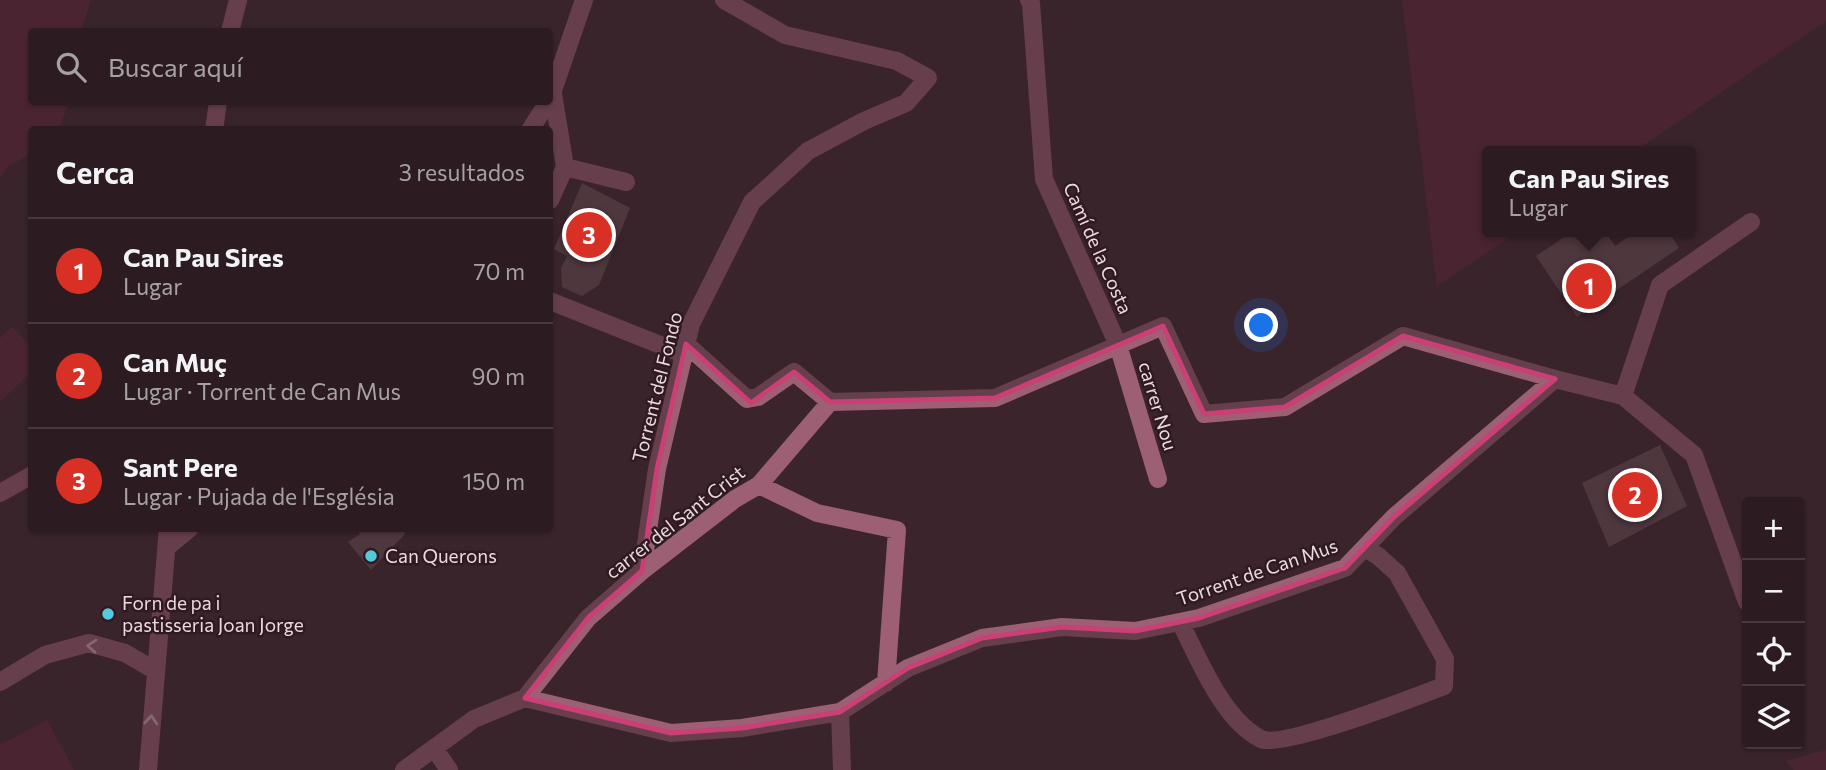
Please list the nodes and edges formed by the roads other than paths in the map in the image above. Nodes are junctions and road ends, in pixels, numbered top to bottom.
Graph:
1 (238, 0) edge
2 (584, 0) edge
3 (724, 0) edge
4 (1029, 0) edge
5 (231, 28) edge
6 (553, 89) edge
7 (218, 105) edge
8 (546, 105) edge
9 (552, 105) edge
10 (215, 126) edge
11 (532, 126) edge
12 (565, 167) junction
13 (626, 182) dead end
14 (553, 193) edge
15 (1751, 222) dead end
16 (553, 302) edge
17 (1118, 345) junction
18 (685, 349) junction
19 (1555, 379) junction
20 (1623, 396) junction
21 (830, 402) junction
22 (28, 477) edge
23 (1158, 479) dead end
24 (759, 485) junction
25 (0, 493) edge
26 (168, 532) edge
27 (185, 532) edge
28 (166, 548) junction
29 (1365, 548) junction
30 (642, 571) junction
31 (1742, 588) edge
32 (1180, 622) junction
33 (155, 670) junction
34 (0, 682) edge
35 (886, 683) junction
36 (525, 698) junction
37 (840, 712) junction
38 (434, 748) junction
39 (148, 770) edge
40 (404, 770) edge
41 (449, 770) edge
42 (842, 770) edge

1 - 5 street
2 - 6 street
3 - 18 street, Torrent del Fondo
4 - 17 street, Camí de la Costa
7 - 10 street
8 - 11 street
9 - 12 street
12 - 13 street
12 - 14 street
15 - 20 street
16 - 18 street
17 - 19 street
17 - 21 street
17 - 23 street, carrer Nou
18 - 21 street
18 - 30 street, Torrent del Fondo
19 - 20 street
19 - 29 street, Torrent de Can Mus
20 - 31 street
21 - 24 street, carrer del Sant Crist
22 - 25 street
24 - 30 street, carrer del Sant Crist
24 - 35 street
26 - 28 street
27 - 28 street
28 - 33 street
29 - 32 street, Torrent de Can Mus
29 - 32 street
30 - 36 street, carrer del Sant Crist
32 - 35 street, Torrent de Can Mus
33 -> 34 street
39 -> 33 street
35 - 37 street, Torrent de Can Mus
36 - 37 street, Torrent de Can Mus
36 - 38 street, carrer del Sant Crist
37 - 42 street
38 - 40 street, carrer del Sant Crist
38 - 41 street

